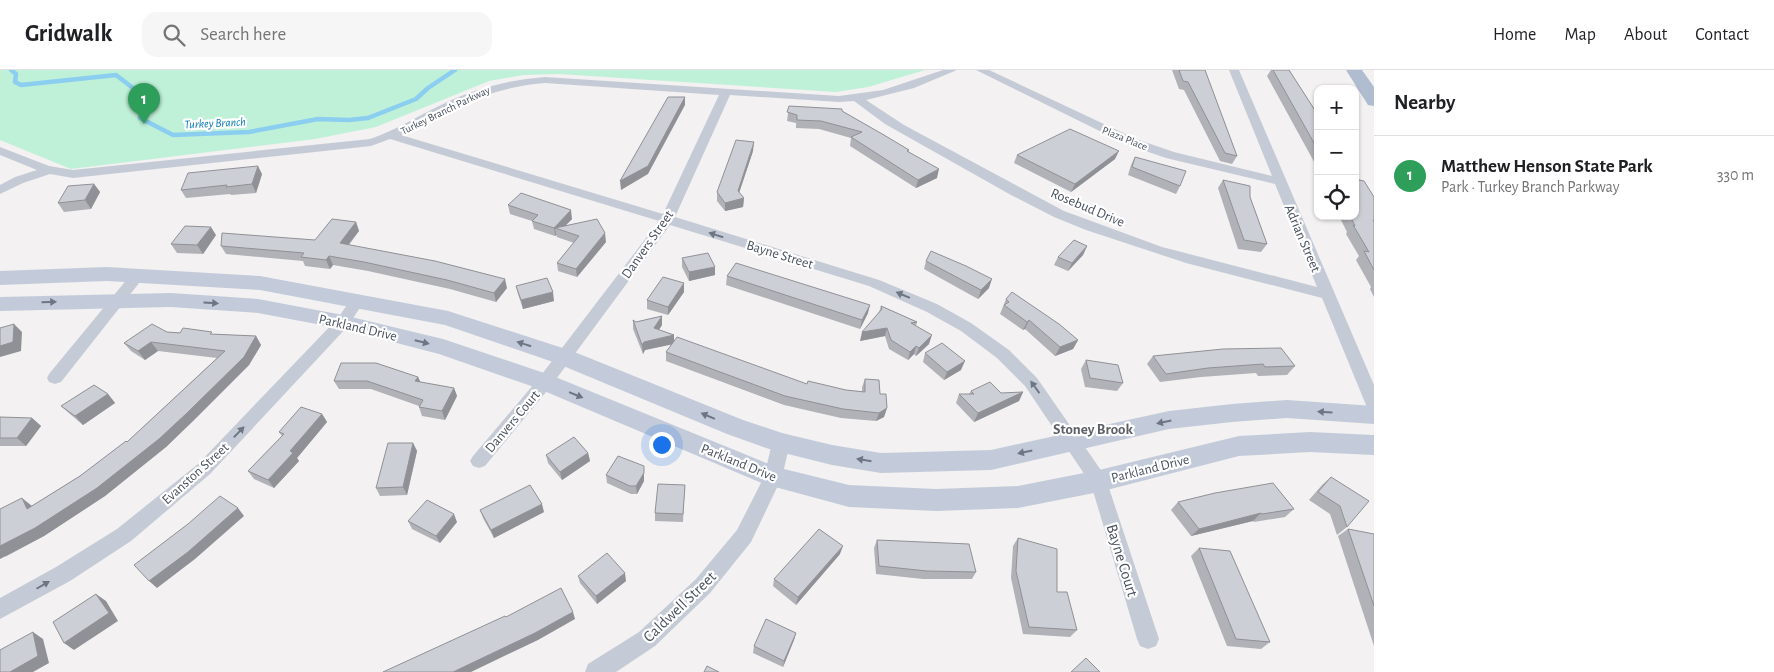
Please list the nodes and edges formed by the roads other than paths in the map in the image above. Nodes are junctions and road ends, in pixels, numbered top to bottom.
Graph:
1 (952, 70) edge
2 (981, 70) edge
3 (1234, 70) edge
4 (1354, 70) edge
5 (726, 92) junction
6 (858, 99) junction
7 (1374, 101) edge
8 (392, 136) junction
9 (0, 151) edge
10 (47, 170) junction
11 (1279, 181) junction
12 (0, 190) edge
13 (667, 220) junction
14 (138, 275) junction
15 (0, 278) edge
16 (1328, 294) junction
17 (118, 300) junction
18 (358, 300) junction
19 (0, 304) edge
20 (343, 322) junction
21 (564, 357) junction
22 (55, 378) dead end
23 (545, 382) junction
24 (1374, 405) edge
25 (1374, 415) edge
26 (1073, 442) junction
27 (782, 443) junction
28 (1374, 445) edge
29 (479, 461) dead end
30 (773, 477) junction
31 (1099, 481) junction
32 (0, 609) edge
33 (1148, 639) dead end
34 (596, 672) edge

1 - 6 street, Turkey Branch Parkway
2 - 11 street, Plaza Place
3 - 11 street, Adrian Street
4 - 7 main road
5 - 6 street, Turkey Branch Parkway
5 - 8 street, Turkey Branch Parkway
5 - 13 street, Danvers Street
6 - 16 street, Rosebud Drive
8 - 10 street, Turkey Branch Parkway
8 - 13 street, Bayne Street
9 - 10 street, Turkey Branch Parkway
10 - 12 street
11 - 16 street, Adrian Street
13 - 21 street, Danvers Street
26 -> 13 street, Bayne Street
14 - 15 street, Parkland Drive
14 - 17 street
14 - 18 street, Parkland Drive
16 - 24 street, Adrian Street
19 -> 17 street, Parkland Drive
17 -> 20 street, Parkland Drive
17 - 22 street
18 - 20 street, Evanston Street
21 -> 18 street, Parkland Drive
20 -> 23 street, Parkland Drive
32 -> 20 street, Evanston Street
21 - 23 street, Danvers Street
27 -> 21 street, Parkland Drive
23 - 29 street, Danvers Court
23 -> 30 street, Parkland Drive
25 -> 26 street, Parkland Drive
26 -> 27 street, Parkland Drive
26 - 31 street, Bayne Street
27 - 30 street, Caldwell Street
28 - 31 street, Parkland Drive
30 - 31 street, Parkland Drive
30 - 34 street, Caldwell Street
31 - 33 street, Bayne Court

